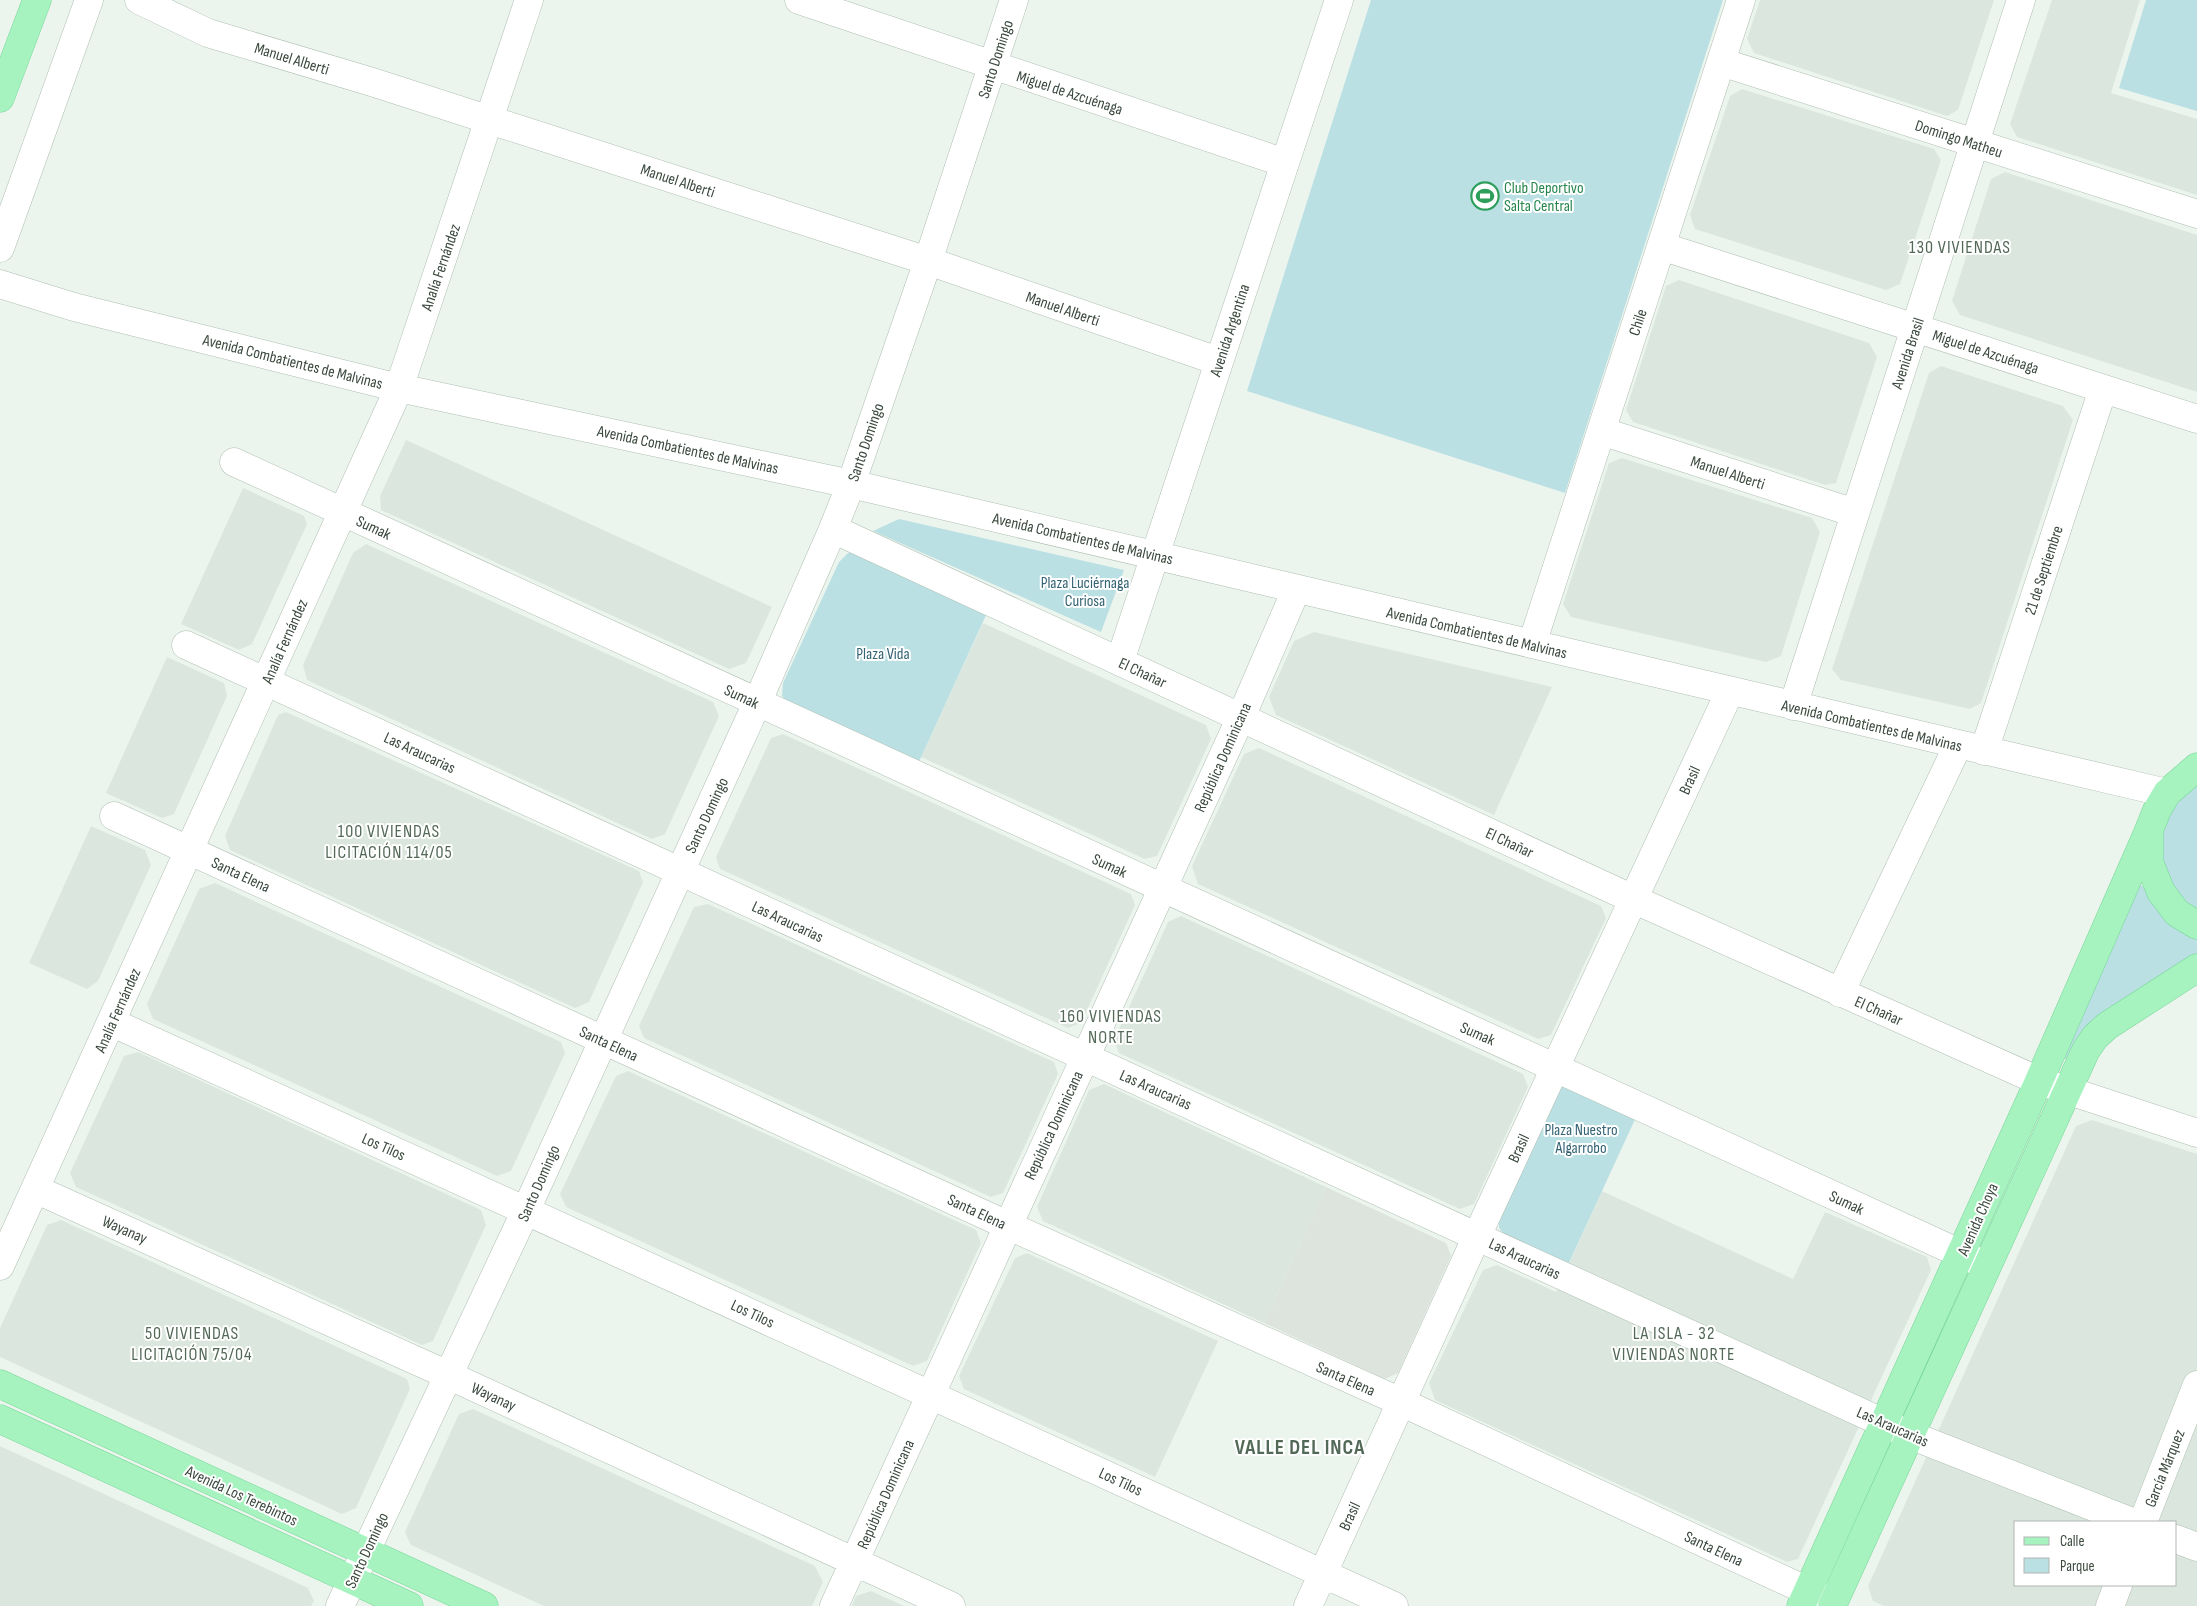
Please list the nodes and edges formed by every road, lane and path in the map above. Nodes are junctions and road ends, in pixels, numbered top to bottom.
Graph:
1 (37, 0) edge
2 (89, 0) edge
3 (139, 0) edge
4 (529, 0) edge
5 (799, 0) edge
6 (1014, 0) edge
7 (1339, 0) edge
8 (1741, 0) edge
9 (2021, 0) edge
10 (1721, 62) junction
11 (992, 66) junction
12 (0, 98) edge
13 (490, 119) junction
14 (1975, 143) junction
15 (1285, 163) junction
16 (2197, 214) edge
17 (1661, 246) junction
18 (0, 248) edge
19 (928, 261) junction
20 (0, 284) edge
21 (1915, 328) junction
22 (1218, 361) junction
23 (399, 388) junction
24 (2103, 389) junction
25 (2197, 419) edge
26 (1601, 431) junction
27 (234, 462) dead end
28 (851, 484) junction
29 (343, 512) junction
30 (1855, 513) junction
31 (833, 528) junction
32 (1155, 554) junction
33 (1296, 590) junction
34 (1532, 644) junction
35 (186, 645) dead end
36 (1120, 661) junction
37 (266, 682) junction
38 (1730, 691) junction
39 (757, 703) junction
40 (1793, 706) junction
41 (1241, 717) junction
42 (1971, 748) junction
43 (2196, 764) edge
44 (2167, 793) junction
45 (114, 816) dead end
46 (2149, 830) junction
47 (189, 850) junction
48 (680, 871) junction
49 (1162, 889) junction
50 (1633, 899) junction
51 (2197, 925) edge
52 (2197, 968) edge
53 (1840, 993) junction
54 (111, 1022) junction
55 (603, 1040) junction
56 (1084, 1057) junction
57 (1555, 1068) junction
58 (2039, 1081) junction
59 (2066, 1091) junction
60 (2197, 1133) edge
61 (35, 1189) junction
62 (526, 1210) junction
63 (1007, 1225) junction
64 (1477, 1236) junction
65 (1961, 1254) junction
66 (0, 1266) edge
67 (1987, 1266) junction
68 (448, 1375) junction
69 (0, 1384) edge
70 (2197, 1385) edge
71 (930, 1394) junction
72 (1401, 1402) junction
73 (0, 1419) edge
74 (1884, 1422) junction
75 (1910, 1435) junction
76 (2129, 1521) edge
77 (2143, 1521) edge
78 (2177, 1539) edge
79 (2197, 1547) edge
80 (365, 1551) junction
81 (855, 1561) junction
82 (1323, 1574) junction
83 (352, 1580) junction
84 (2118, 1586) edge
85 (1804, 1599) edge
86 (1835, 1605) edge
87 (340, 1606) edge
88 (409, 1606) edge
89 (484, 1606) edge
90 (834, 1606) edge
91 (951, 1606) edge
92 (1308, 1606) edge
93 (1394, 1606) edge
94 (2110, 1606) edge

1 - 12 main road
2 - 18 street
3 - 13 street, Manuel Alberti
4 - 13 street, Analía Fernández
5 - 11 street, Miguel de Azcuénaga
6 - 11 street, Santo Domingo
7 - 15 street, Avenida Argentina
8 - 10 street, Chile
9 - 14 street, Avenida Brasil
10 - 14 street, Domingo Matheu
10 - 17 street, Chile
11 - 15 street, Miguel de Azcuénaga
11 - 19 street, Santo Domingo
13 - 19 street, Manuel Alberti
13 - 23 street, Analía Fernández
14 - 16 street, Domingo Matheu
14 - 21 street, Avenida Brasil
15 - 22 street, Avenida Argentina
17 - 21 street, Miguel de Azcuénaga
17 - 26 street, Chile
19 - 22 street, Manuel Alberti
19 - 28 street, Santo Domingo
20 - 23 street, Avenida Combatientes de Malvinas
21 - 24 street, Miguel de Azcuénaga
21 - 30 street, Avenida Brasil
22 - 32 street, Avenida Argentina
23 - 28 street, Avenida Combatientes de Malvinas
23 - 29 street, Analía Fernández
24 - 25 street, Miguel de Azcuénaga
24 - 42 street, 21 de Septiembre
26 - 30 street, Manuel Alberti
26 - 34 street, Chile
27 - 29 street, Sumak
28 - 31 street, Santo Domingo
28 - 32 street, Avenida Combatientes de Malvinas
29 - 37 street, Analía Fernández
29 - 39 street, Sumak
30 - 40 street, Avenida Brasil
31 - 36 street, El Chañar
31 - 39 street, Santo Domingo
32 - 33 street, Avenida Combatientes de Malvinas
32 - 36 street, Avenida Argentina
33 - 34 street, Avenida Combatientes de Malvinas
33 - 41 street, República Dominicana
34 - 38 street, Avenida Combatientes de Malvinas
35 - 37 street, Las Araucarias
36 - 41 street, El Chañar
37 - 47 street, Analía Fernández
37 - 48 street, Las Araucarias
38 - 40 street, Avenida Combatientes de Malvinas
38 - 50 street, Brasil
39 - 48 street, Santo Domingo
39 - 49 street, Sumak
40 - 42 street, Avenida Combatientes de Malvinas
41 - 49 street, República Dominicana
41 - 50 street, El Chañar
42 - 44 street, Avenida Combatientes de Malvinas
42 - 53 street, 21 de Septiembre
43 - 44 main road, Avenida Choya
44 - 46 main road, Avenida Choya
45 - 47 street, Santa Elena
46 - 51 main road
46 - 58 main road, Avenida Choya
47 - 54 street, Analía Fernández
47 - 55 street, Santa Elena
48 - 55 street, Santo Domingo
48 - 56 street, Las Araucarias
49 - 56 street, República Dominicana
49 - 57 street, Sumak
50 - 53 street, El Chañar
50 - 57 street, Brasil
52 - 59 main road, Avenida Choya
53 - 58 street, El Chañar
54 - 61 street, Analía Fernández
54 - 62 street, Los Tilos
55 - 62 street, Santo Domingo
55 - 63 street, Santa Elena
56 - 63 street, República Dominicana
56 - 64 street, Las Araucarias
57 - 64 street, Brasil
57 - 65 street, Sumak
58 - 59 street, El Chañar
58 - 65 main road, Avenida Choya
59 - 60 street, El Chañar
59 - 67 main road, Avenida Choya
61 - 66 street, Analía Fernández
61 - 68 street, Wayanay
62 - 68 street, Santo Domingo
62 - 71 street, Los Tilos
63 - 71 street, República Dominicana
63 - 72 street, Santa Elena
64 - 72 street, Brasil
64 - 74 street, Las Araucarias
65 - 67 street, Sumak
65 - 74 main road, Avenida Choya
67 - 75 main road, Avenida Choya
68 - 80 street, Santo Domingo
68 - 81 street, Wayanay
69 - 80 main road, Avenida Los Terebintos
70 - 77 street, García Márquez
71 - 81 street, República Dominicana
71 - 82 street, Los Tilos
72 - 82 street, Brasil
72 - 85 street, Santa Elena
73 - 83 main road, Avenida Los Terebintos
74 - 75 street, Las Araucarias
74 - 85 main road, Avenida Choya
75 - 76 street, Las Araucarias
75 - 86 main road, Avenida Choya
78 - 79 street
80 - 83 street, Santo Domingo
80 - 89 main road, Avenida Los Terebintos
81 - 90 street, República Dominicana
81 - 91 street, Wayanay
82 - 92 street, Brasil
82 - 93 street, Los Tilos
83 - 87 street, Santo Domingo
83 - 88 main road, Avenida Los Terebintos
84 - 94 street
85 - 86 street, Santa Elena

